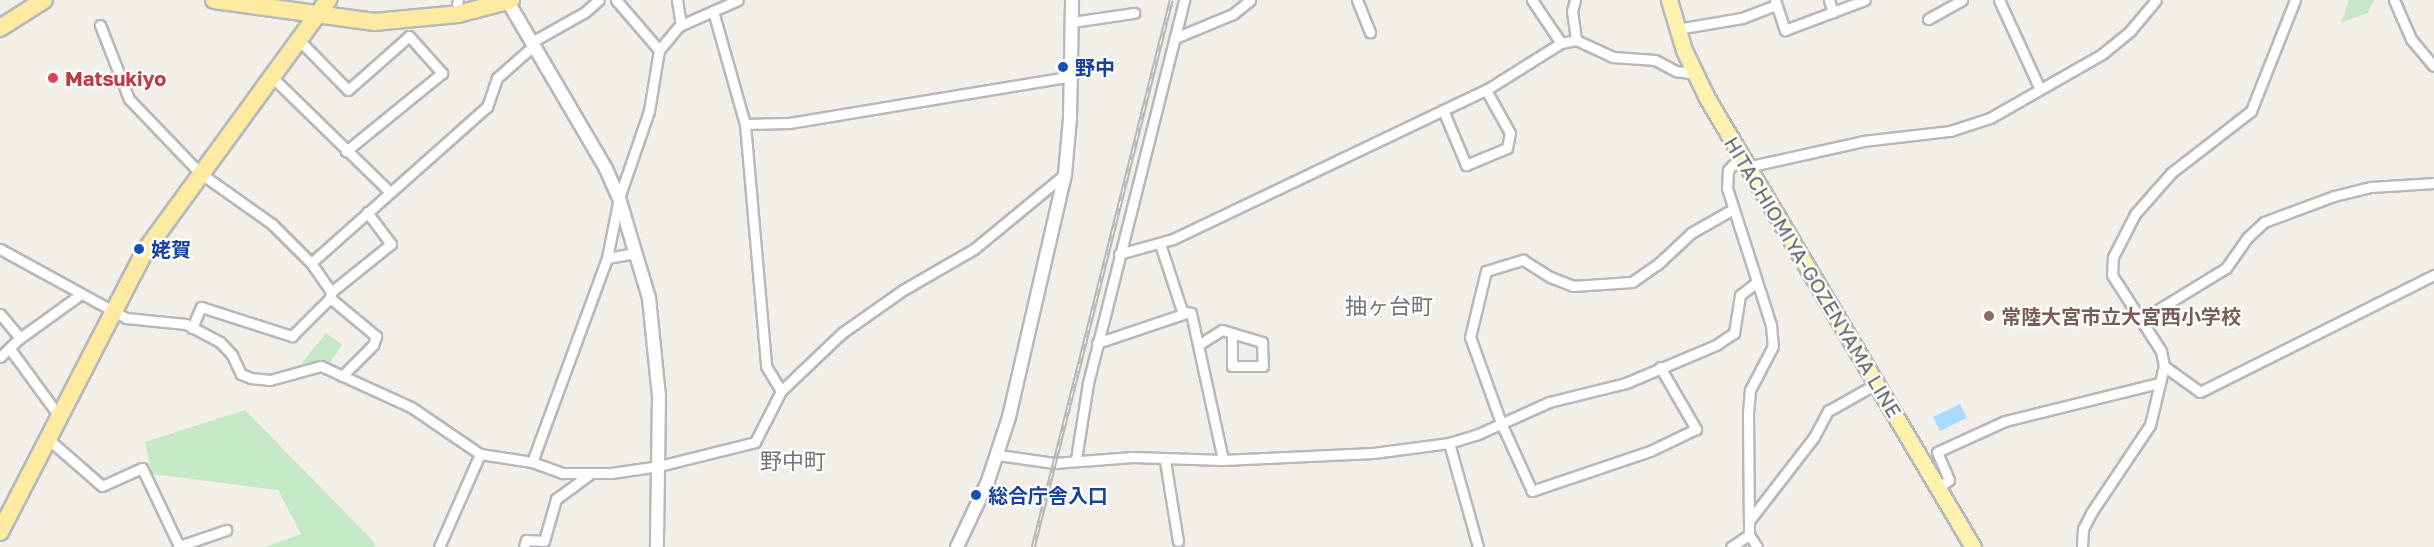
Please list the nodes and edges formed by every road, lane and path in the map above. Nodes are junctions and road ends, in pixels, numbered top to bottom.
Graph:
1 (44, 0) edge
2 (214, 0) edge
3 (276, 0) edge
4 (476, 0) edge
5 (509, 0) edge
6 (598, 0) edge
7 (616, 0) edge
8 (677, 0) edge
9 (738, 0) edge
10 (1072, 0) edge
11 (1184, 0) edge
12 (1250, 0) edge
13 (1357, 0) edge
14 (1532, 0) edge
15 (1575, 0) edge
16 (1669, 0) edge
17 (1829, 0) edge
18 (1865, 0) edge
19 (1962, 0) edge
20 (1999, 0) edge
21 (2156, 0) edge
22 (2295, 0) edge
23 (2394, 0) edge
24 (457, 2) edge
25 (1776, 2) edge
26 (322, 8) edge
27 (713, 11) junction
28 (1833, 12) junction
29 (1134, 13) dead end
30 (1928, 19) dead end
31 (1072, 22) junction
32 (100, 25) dead end
33 (681, 25) junction
34 (0, 28) edge
35 (1677, 29) junction
36 (1370, 33) dead end
37 (1175, 38) junction
38 (1576, 39) junction
39 (298, 40) junction
40 (1561, 43) junction
41 (531, 45) junction
42 (659, 50) junction
43 (2434, 66) edge
44 (1694, 74) junction
45 (271, 76) junction
46 (1072, 76) junction
47 (2040, 89) junction
48 (1486, 90) junction
49 (1443, 110) junction
50 (746, 124) junction
51 (346, 151) junction
52 (1744, 162) junction
53 (200, 173) junction
54 (1065, 174) junction
55 (2434, 183) edge
56 (389, 191) junction
57 (619, 198) junction
58 (1733, 209) junction
59 (367, 212) junction
60 (1160, 244) junction
61 (0, 249) edge
62 (636, 253) junction
63 (1119, 254) junction
64 (607, 258) junction
65 (311, 263) junction
66 (2434, 275) edge
67 (1756, 283) junction
68 (81, 294) junction
69 (330, 295) junction
70 (112, 310) junction
71 (1182, 311) junction
72 (0, 314) edge
73 (2141, 320) junction
74 (192, 328) junction
75 (1232, 333) junction
76 (20, 338) junction
77 (1097, 343) junction
78 (1198, 345) junction
79 (10, 350) junction
80 (0, 357) edge
81 (2164, 366) junction
82 (1660, 367) junction
83 (342, 376) junction
84 (2158, 383) junction
85 (1876, 384) junction
86 (781, 391) junction
87 (59, 416) junction
88 (1501, 423) junction
89 (47, 438) junction
90 (1449, 443) junction
91 (480, 454) junction
92 (998, 455) junction
93 (1076, 459) junction
94 (1223, 460) junction
95 (1165, 461) junction
96 (532, 462) junction
97 (659, 466) junction
98 (590, 474) junction
99 (1937, 488) junction
100 (1749, 521) junction
101 (226, 531) dead end
102 (0, 532) edge
103 (1749, 535) junction
104 (1178, 541) dead end
105 (439, 547) edge
106 (524, 547) edge
107 (657, 547) edge
108 (957, 547) edge
109 (1478, 547) edge
110 (1731, 547) edge
111 (1757, 547) edge
112 (1973, 547) edge
113 (2082, 547) edge

1 - 34 highway
2 - 26 highway
3 - 26 highway
4 - 24 highway
5 - 26 highway
5 - 41 street
6 - 41 street
7 - 42 street
8 - 33 street
9 - 27 street
10 - 31 street
11 - 37 street
12 - 37 street
13 - 36 street
14 - 40 street
15 - 38 street
16 - 35 main road, HITACHIOMIYA-GOZENYAMA LINE
17 - 28 street
18 - 28 street
19 - 30 street
20 - 47 street
21 - 47 street
22 - 73 street
23 - 43 street
24 - 26 highway
25 - 28 street
25 - 35 street
26 - 39 highway
27 - 33 street
27 - 50 street
29 - 31 street
31 - 46 street
32 - 53 street
33 - 42 street
35 - 44 main road, HITACHIOMIYA-GOZENYAMA LINE
37 - 63 street
38 - 40 street
38 - 44 street
39 - 45 highway
39 - 51 street
40 - 48 street
41 - 56 street
41 - 57 street
42 - 57 street
44 - 52 main road, HITACHIOMIYA-GOZENYAMA LINE
45 - 51 street
45 - 53 highway
46 - 50 street
46 - 54 street
47 - 52 street
48 - 49 street
48 - 49 street
49 - 60 street
50 - 86 street
51 - 56 street
52 - 58 street
52 - 85 main road, HITACHIOMIYA-GOZENYAMA LINE
53 - 65 street
53 - 70 highway
54 - 86 street
54 - 92 street
55 - 73 street
56 - 59 street
57 - 62 street
57 - 64 street
58 - 67 street
58 - 88 street
59 - 65 street
59 - 69 street
60 - 63 street
60 - 71 street
61 - 68 street
62 - 64 street
62 - 97 street
63 - 77 street
64 - 96 street
65 - 69 street
66 - 81 street
67 - 82 street
67 - 100 street
68 - 70 street
68 - 76 street
69 - 74 street
69 - 83 street
70 - 74 street
70 - 87 highway
71 - 77 street
71 - 78 street
72 - 76 street
73 - 81 street
74 - 83 street
75 - 75 street
75 - 78 street
76 - 79 street
77 - 93 street
78 - 94 street
79 - 80 street
79 - 87 street
81 - 84 street
82 - 88 street
82 - 88 street
83 - 91 street
84 - 99 street
84 - 113 street
85 - 99 main road, HITACHIOMIYA-GOZENYAMA LINE
85 - 100 street
86 - 97 street
87 - 89 highway
88 - 90 street
89 - 101 street
89 - 102 highway
90 - 94 street
90 - 109 street
91 - 96 street
91 - 105 street
92 - 93 street
92 - 108 street
93 - 95 street
94 - 95 street
95 - 104 street
96 - 98 street
97 - 98 street
97 - 107 street
98 - 106 street
99 - 112 main road, HITACHIOMIYA-GOZENYAMA LINE
100 - 103 street
103 - 110 street
103 - 111 street

